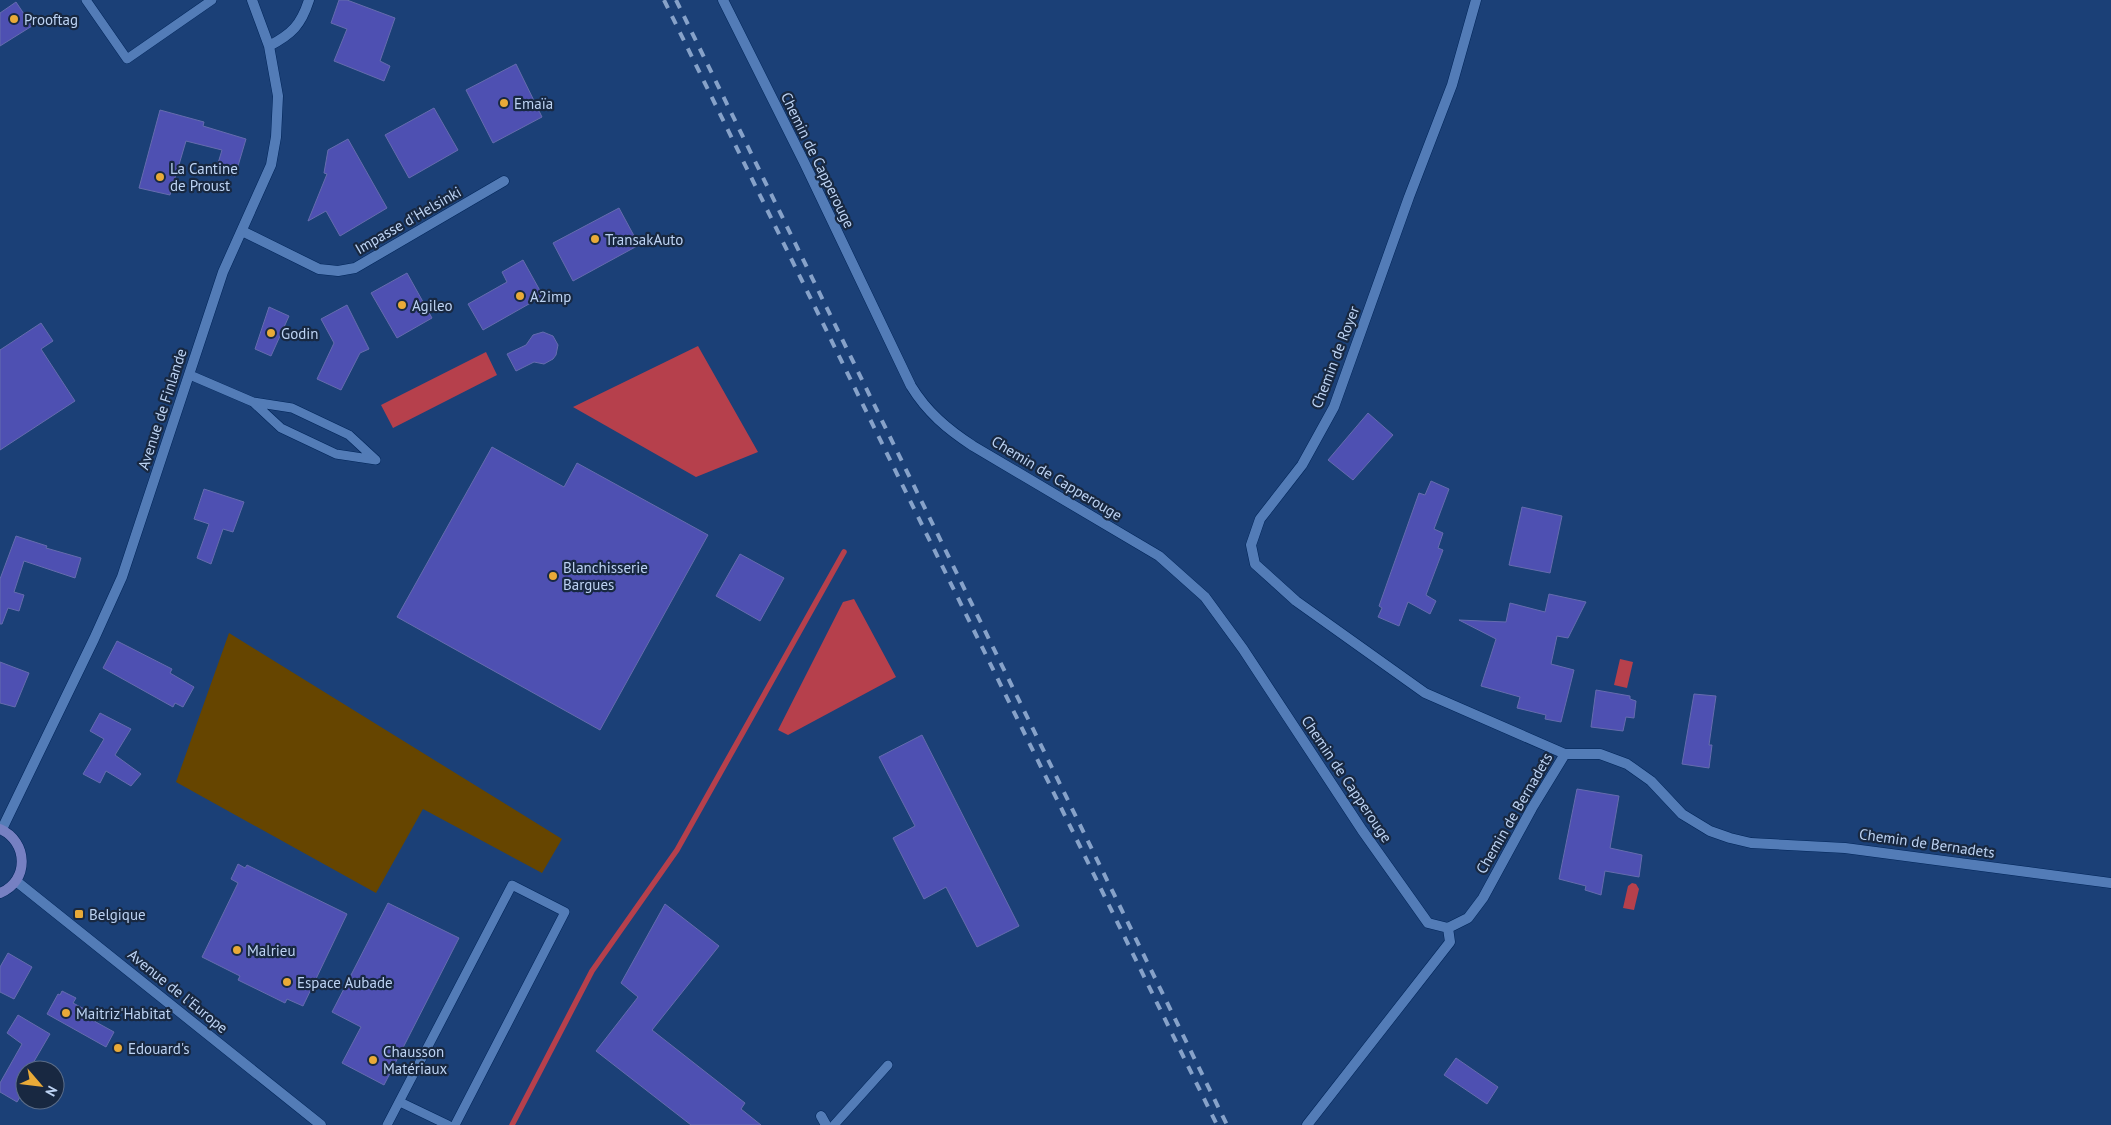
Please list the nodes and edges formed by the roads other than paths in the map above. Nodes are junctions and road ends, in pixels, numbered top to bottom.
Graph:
1 (86, 0) edge
2 (212, 0) edge
3 (252, 0) edge
4 (309, 0) edge
5 (723, 0) edge
6 (1476, 0) edge
7 (268, 46) junction
8 (504, 181) dead end
9 (242, 231) junction
10 (190, 375) junction
11 (253, 402) junction
12 (1564, 754) junction
13 (1, 829) edge
14 (16, 881) junction
15 (2111, 883) edge
16 (0, 893) edge
17 (1448, 928) junction
18 (888, 1065) dead end
19 (400, 1102) junction
20 (321, 1125) edge
21 (387, 1125) edge
22 (448, 1125) edge
23 (455, 1125) edge
24 (834, 1125) edge
25 (1307, 1125) edge

1 - 2 lane
3 - 7 street, Avenue de Finlande
4 - 7 street
5 - 17 street, Chemin de Capperouge
6 - 12 street, Chemin de Royer
7 - 9 street, Avenue de Finlande
8 - 9 street, Impasse d'Helsinki
9 - 10 street, Avenue de Finlande
10 - 11 lane
10 - 13 street, Avenue de Finlande
11 - 11 lane
12 - 15 street, Chemin de Bernadets
12 - 17 street, Chemin de Bernadets
13 - 14 street
14 - 16 street
14 - 20 street, Avenue de l'Europe
17 - 25 street
18 - 24 lane
19 - 21 lane
19 - 22 lane
19 - 23 lane

